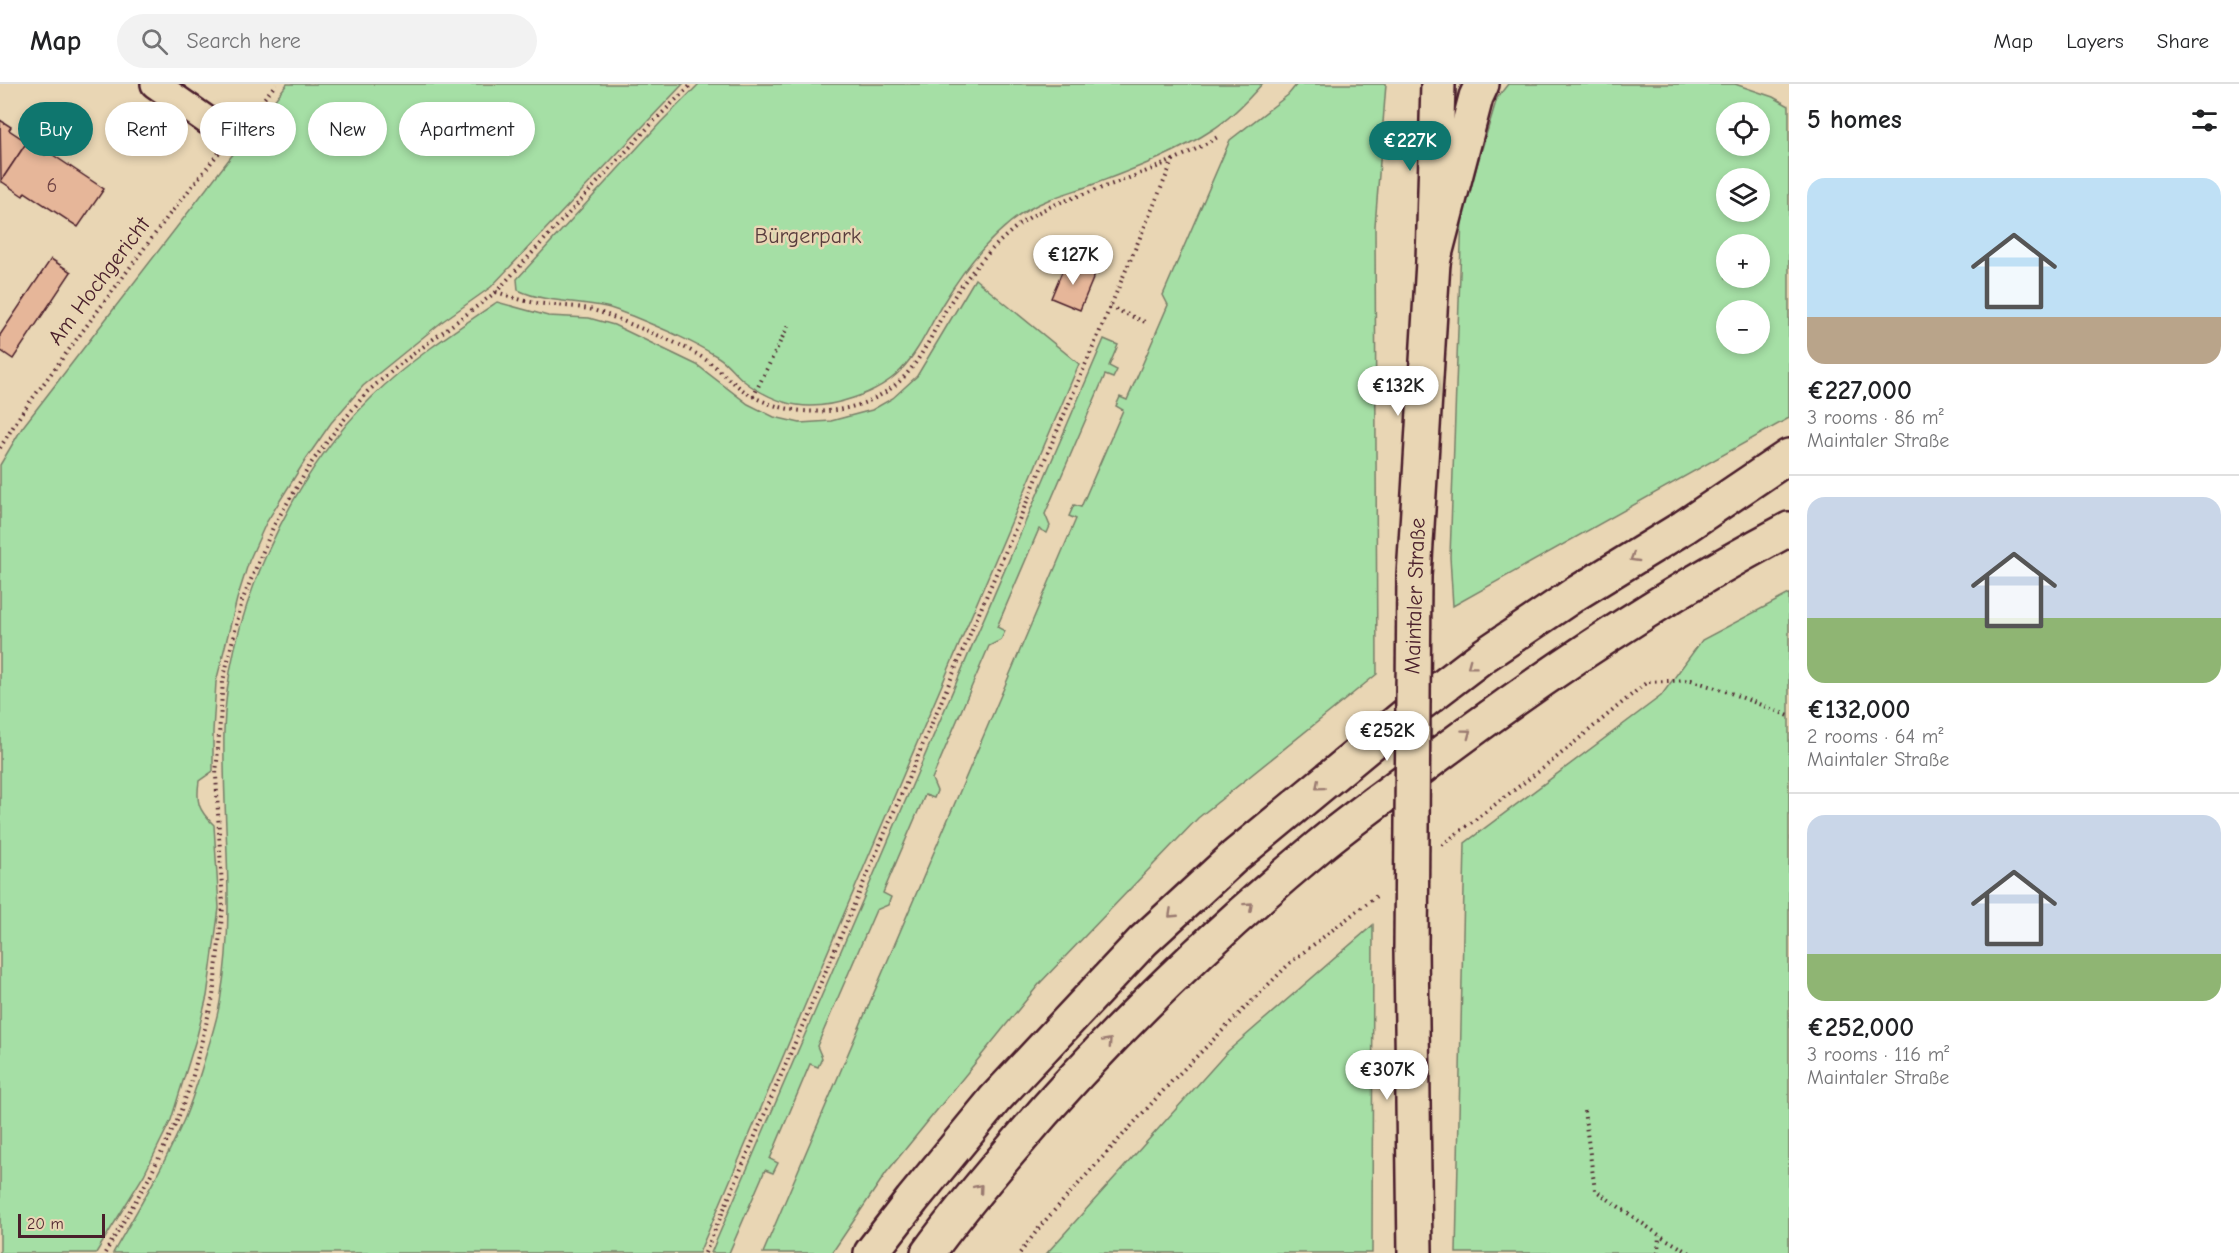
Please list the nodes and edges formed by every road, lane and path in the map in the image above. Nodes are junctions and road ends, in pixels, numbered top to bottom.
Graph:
1 (155, 84) edge
2 (276, 84) edge
3 (692, 84) edge
4 (1438, 84) edge
5 (1482, 84) edge
6 (200, 115) edge
7 (1219, 136) dead end
8 (1174, 158) junction
9 (1433, 262) junction
10 (496, 292) junction
11 (1110, 307) junction
12 (1144, 322) dead end
13 (788, 326) dead end
14 (753, 397) junction
15 (0, 448) edge
16 (1789, 456) edge
17 (1789, 477) edge
18 (1684, 527) junction
19 (1789, 530) edge
20 (1789, 716) edge
21 (1439, 848) dead end
22 (1384, 890) dead end
23 (1584, 1112) dead end
24 (1659, 1235) junction
25 (934, 1246) edge
26 (105, 1253) edge
27 (705, 1253) edge
28 (871, 1253) edge
29 (1020, 1253) edge
30 (1415, 1253) edge
31 (1658, 1253) edge
32 (1690, 1253) edge

1 - 6 street
2 - 15 path, Am Hochgericht
3 - 10 path
4 - 9 main road, Maintaler Straße
5 - 9 main road
7 - 8 path
8 - 11 path
8 - 14 path
9 - 30 main road, Maintaler Straße, bridge
10 - 14 path
10 - 26 path
11 - 12 path
11 - 27 path
13 - 14 path
16 - 18 main road
17 - 18 main road
18 -> 28 main road
25 -> 19 main road
20 - 21 path
22 - 29 path
23 - 24 path
24 - 31 path
24 - 32 path

